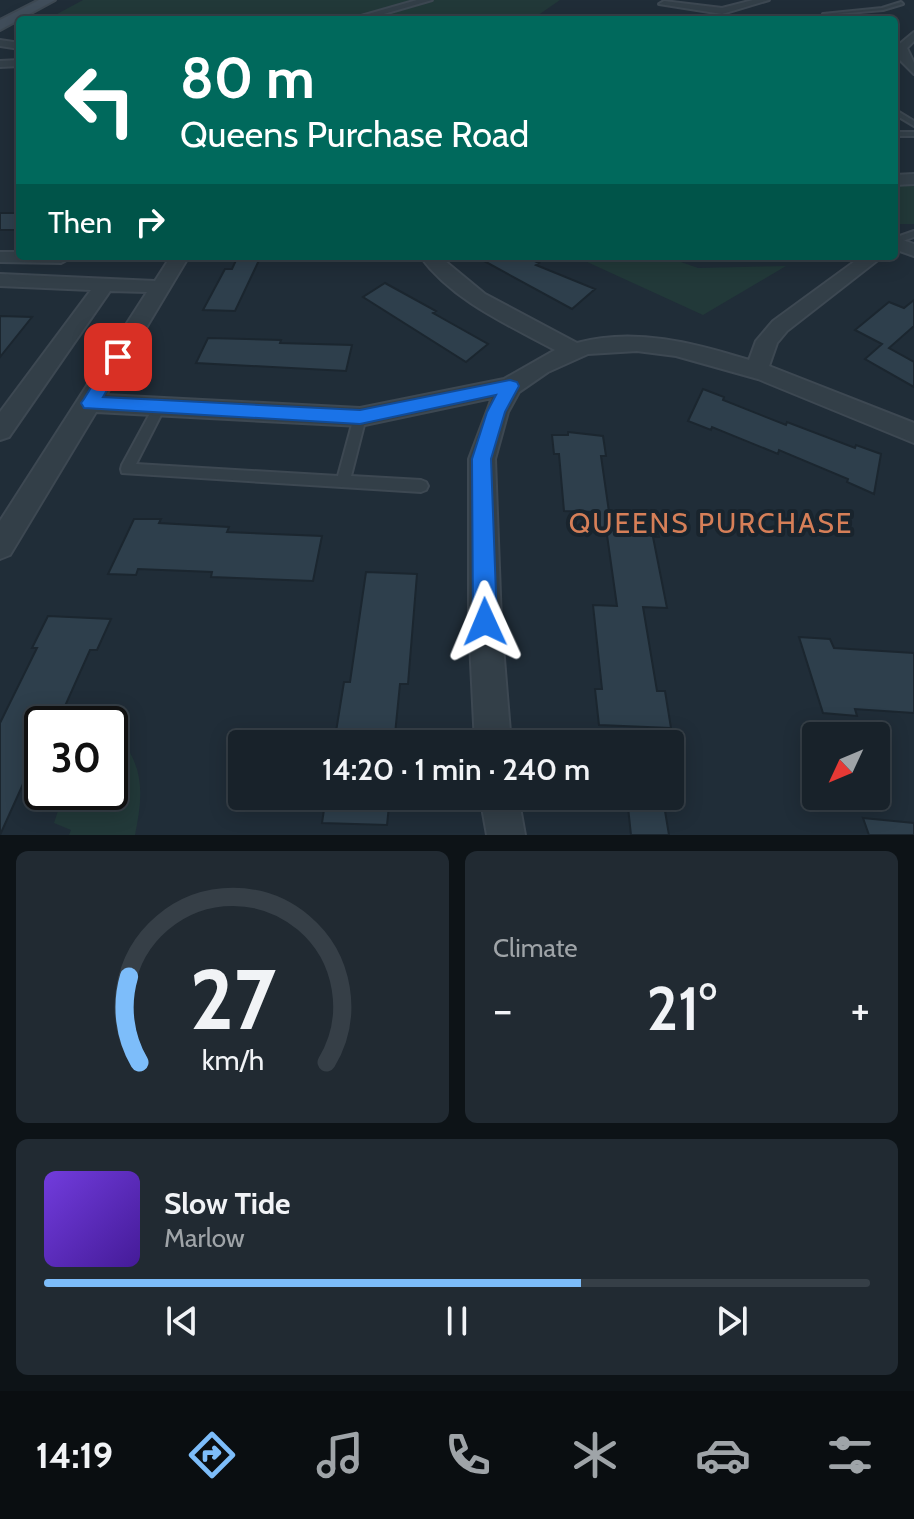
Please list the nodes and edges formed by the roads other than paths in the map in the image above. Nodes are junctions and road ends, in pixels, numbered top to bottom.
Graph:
1 (49, 0) edge
2 (64, 0) edge
3 (427, 0) edge
4 (764, 0) edge
5 (888, 0) edge
6 (901, 3) junction
7 (664, 4) dead end
8 (914, 6) edge
9 (883, 9) junction
10 (825, 14) dead end
11 (19, 16) edge
12 (34, 16) edge
13 (367, 16) edge
14 (865, 16) edge
15 (914, 35) edge
16 (914, 71) edge
17 (59, 260) edge
18 (177, 260) edge
19 (433, 260) edge
20 (869, 260) edge
21 (0, 280) edge
22 (40, 281) junction
23 (105, 284) junction
24 (160, 287) junction
25 (575, 351) junction
26 (756, 372) junction
27 (510, 386) junction
28 (90, 403) junction
29 (158, 409) junction
30 (360, 417) junction
31 (0, 430) edge
32 (914, 433) edge
33 (343, 482) junction
34 (421, 486) dead end
35 (0, 546) edge
36 (492, 730) edge
37 (502, 810) edge
38 (506, 835) edge

1 - 11 main road
2 - 12 main road
3 - 13 street
4 - 7 street
5 - 6 lane
6 - 8 lane
6 - 9 lane
9 - 10 lane
9 - 14 lane
15 - 16 street
17 - 22 street
18 - 24 street
19 - 25 street
20 - 26 street
21 - 22 street
22 - 23 street
23 - 24 street
23 - 31 street
24 - 28 street
25 - 26 street
25 - 27 street
26 - 32 street
27 - 30 street
27 - 36 street
28 - 29 street
28 - 35 street
29 - 30 street
29 - 33 lane
30 - 33 lane
33 - 34 lane
37 - 38 street

